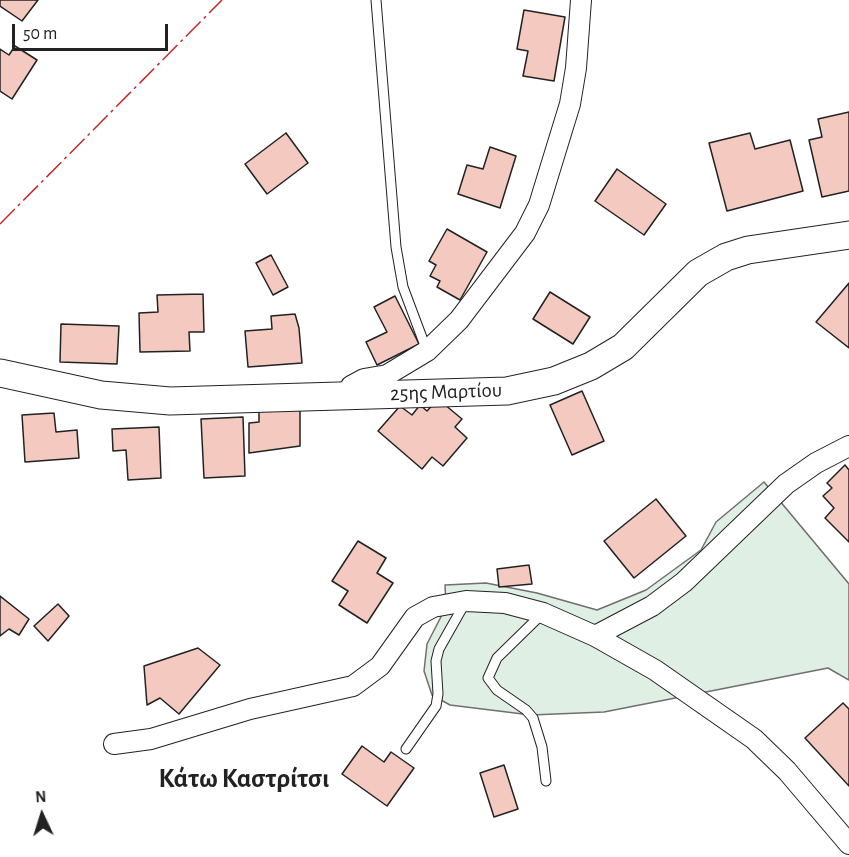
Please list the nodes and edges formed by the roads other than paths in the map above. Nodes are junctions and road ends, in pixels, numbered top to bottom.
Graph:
1 (376, 0) edge
2 (581, 0) edge
3 (849, 235) edge
4 (427, 351) junction
5 (0, 373) edge
6 (348, 394) junction
7 (849, 446) edge
8 (466, 601) junction
9 (543, 613) junction
10 (595, 636) junction
11 (114, 744) dead end
12 (406, 749) dead end
13 (546, 781) dead end
14 (849, 844) edge

1 - 4 lane
2 - 4 street
3 - 6 street, 25ης Μαρτίου
4 - 6 street
5 - 6 street, 25ης Μαρτίου
7 - 10 street
8 - 9 street
8 - 11 street
8 - 12 lane
9 - 10 street
9 - 13 lane
10 - 14 street

